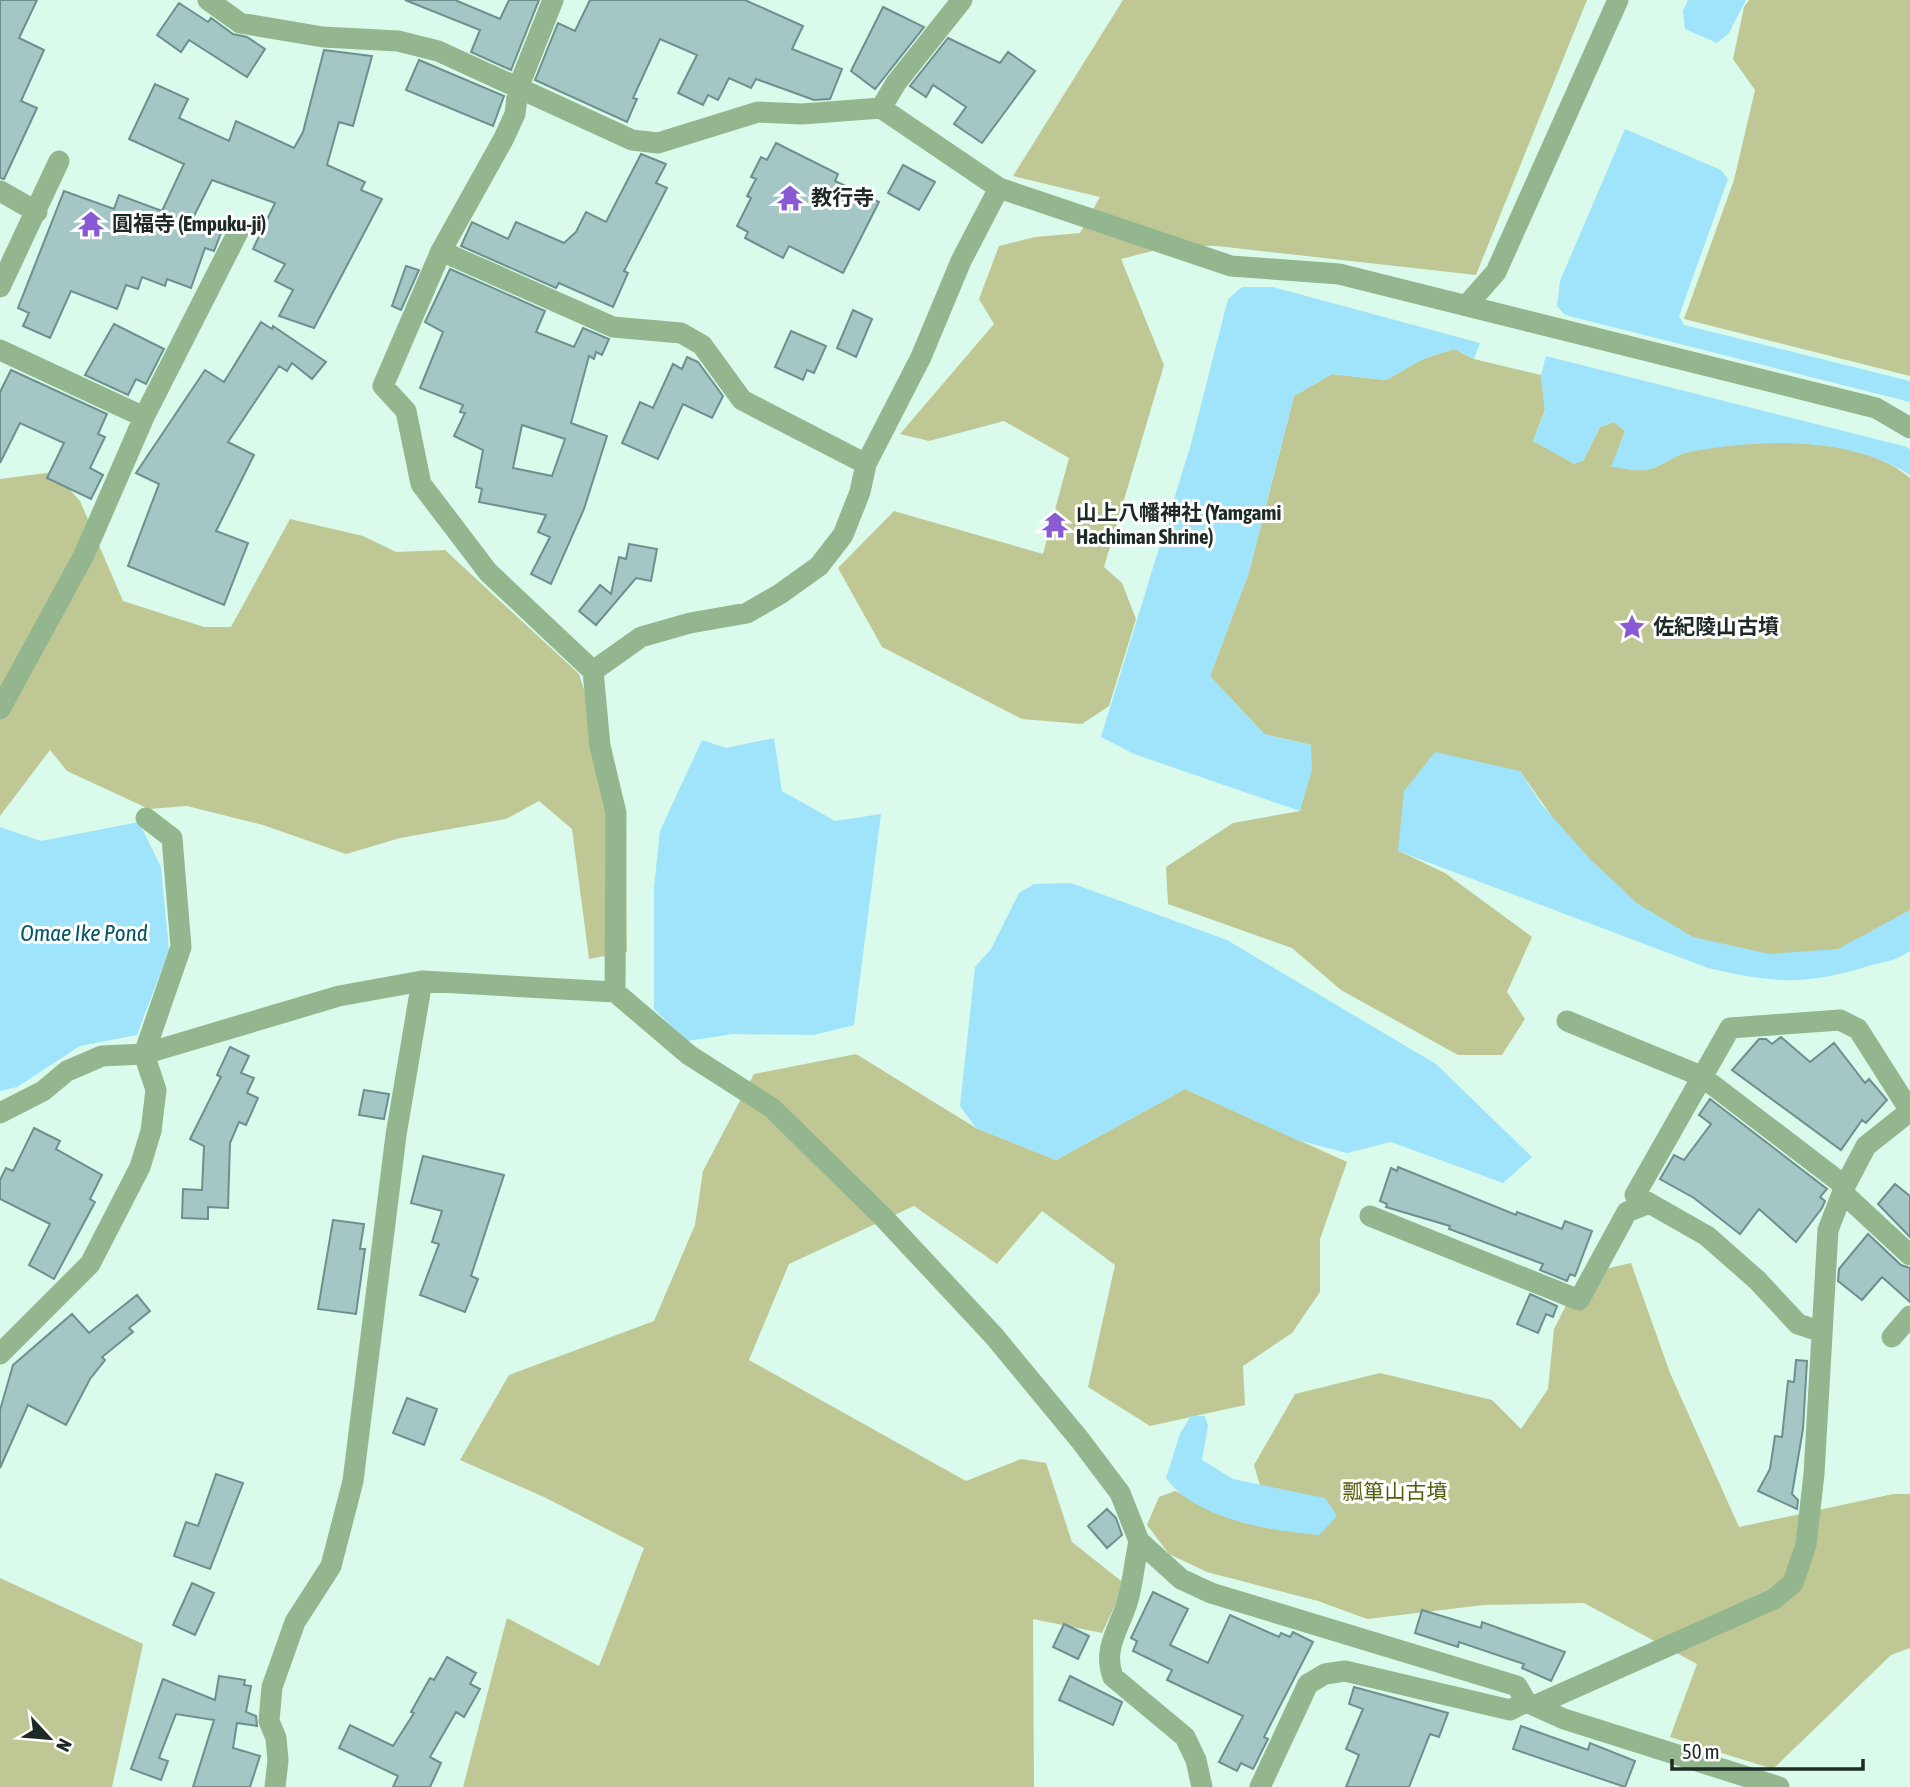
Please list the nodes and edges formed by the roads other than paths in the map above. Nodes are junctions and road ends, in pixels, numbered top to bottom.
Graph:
1 (208, 0) edge
2 (554, 0) edge
3 (962, 0) edge
4 (1618, 0) edge
5 (518, 88) junction
6 (881, 108) junction
7 (59, 161) dead end
8 (999, 187) junction
9 (0, 191) edge
10 (37, 212) junction
11 (238, 232) dead end
12 (441, 251) junction
13 (0, 287) edge
14 (1467, 305) junction
15 (0, 350) edge
16 (144, 417) junction
17 (1910, 428) edge
18 (866, 464) junction
19 (593, 671) junction
20 (0, 709) edge
21 (146, 818) dead end
22 (422, 981) junction
23 (615, 992) junction
24 (1567, 1021) dead end
25 (144, 1054) junction
26 (1702, 1076) junction
27 (1910, 1111) edge
28 (0, 1113) edge
29 (1843, 1189) junction
30 (1647, 1204) junction
31 (1370, 1216) dead end
32 (1910, 1255) edge
33 (1910, 1316) edge
34 (1822, 1332) junction
35 (1892, 1337) dead end
36 (0, 1354) edge
37 (1139, 1541) junction
38 (1531, 1703) junction
39 (275, 1787) edge
40 (1202, 1787) edge
41 (1260, 1787) edge
42 (1779, 1787) edge

1 - 5 street
2 - 5 street
3 - 6 street
4 - 14 street
5 - 6 street
5 - 12 street
6 - 8 street
7 - 10 street
8 - 14 street
8 - 18 street
9 - 10 street
10 - 13 street
11 - 16 street
12 - 18 street
12 - 19 street
14 - 17 street
15 - 16 street
16 - 20 street
18 - 19 street
19 - 23 street
21 - 25 street
22 - 23 street
22 - 25 street
22 - 39 street
23 - 37 street
24 - 26 street
25 - 28 street
25 - 36 street
26 - 27 street
26 - 29 street
26 - 30 street
27 - 29 street
29 - 32 street
29 - 34 street
30 - 31 street
30 - 34 street
33 - 35 street
34 - 38 street
37 - 38 street
37 - 40 street
38 - 41 street
38 - 42 street

